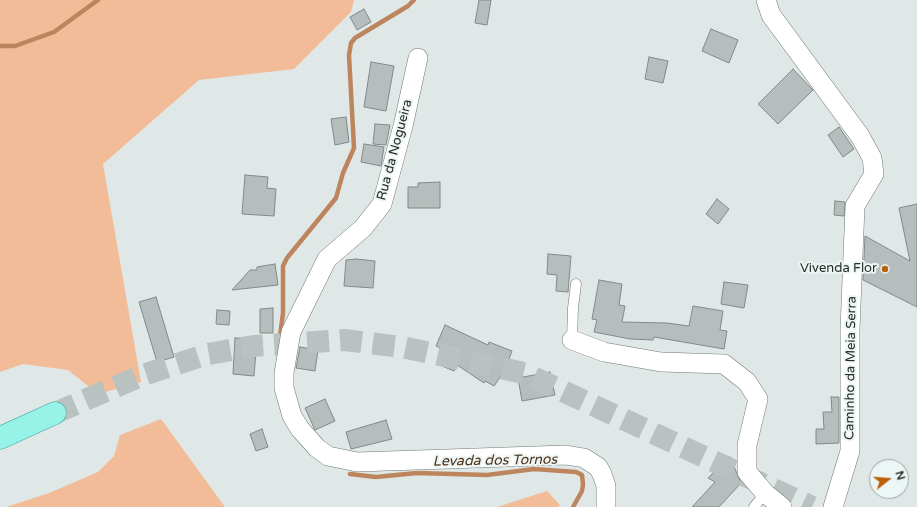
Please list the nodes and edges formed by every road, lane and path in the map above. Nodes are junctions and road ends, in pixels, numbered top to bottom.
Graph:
1 (766, 0) edge
2 (418, 58) dead end
3 (576, 284) dead end
4 (572, 340) joint
5 (55, 413) tunnel mouth
6 (0, 438) edge
7 (760, 500) edge
8 (606, 507) edge
9 (782, 507) edge
10 (833, 507) edge

1 - 10 street, Caminho da Meia Serra
2 - 8 street, Rua da Nogueira
3 - 4 lane
4 - 7 street
5 - 6 main road
7 - 9 street

